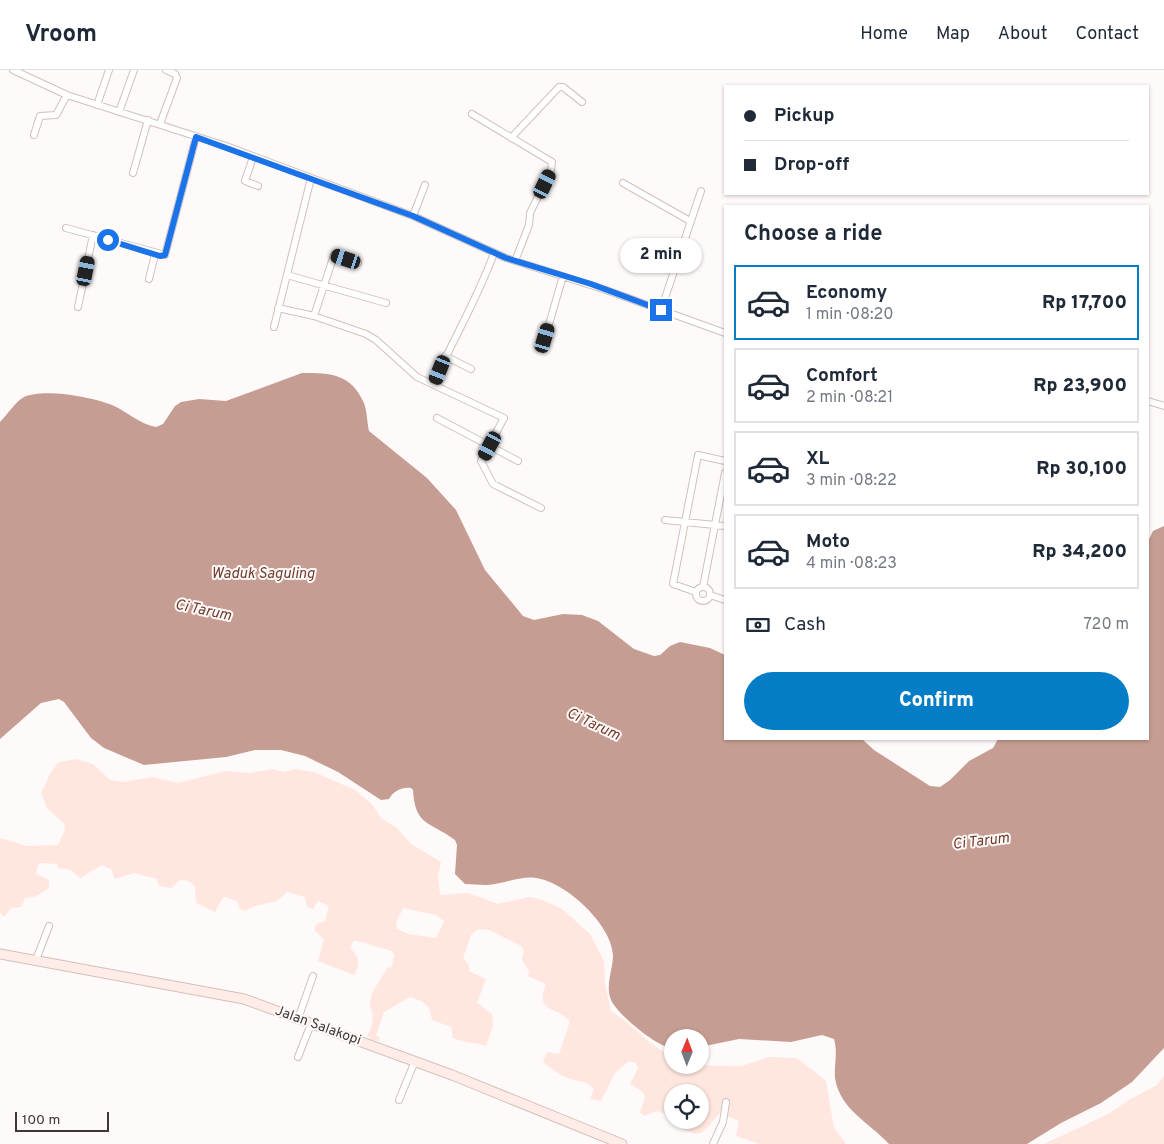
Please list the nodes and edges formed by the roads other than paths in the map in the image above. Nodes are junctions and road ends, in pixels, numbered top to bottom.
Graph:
1 (13, 70) edge
2 (109, 70) edge
3 (134, 70) edge
4 (166, 70) edge
5 (67, 95) junction
6 (582, 102) dead end
7 (97, 105) junction
8 (120, 112) junction
9 (472, 114) dead end
10 (148, 120) junction
11 (160, 124) junction
12 (34, 135) dead end
13 (196, 137) junction
14 (511, 138) junction
15 (253, 156) junction
16 (133, 173) dead end
17 (311, 178) junction
18 (623, 183) dead end
19 (425, 185) dead end
20 (258, 186) dead end
21 (701, 191) dead end
22 (413, 216) junction
23 (690, 221) junction
24 (66, 228) dead end
25 (93, 236) junction
26 (494, 253) junction
27 (155, 254) junction
28 (515, 261) junction
29 (358, 263) dead end
30 (287, 275) junction
31 (563, 276) junction
32 (149, 279) dead end
33 (324, 285) junction
34 (386, 303) dead end
35 (78, 307) dead end
36 (278, 308) junction
37 (661, 310) junction
38 (314, 316) junction
39 (274, 327) dead end
40 (724, 334) edge
41 (545, 338) dead end
42 (445, 356) junction
43 (471, 369) dead end
44 (434, 383) junction
45 (1149, 400) edge
46 (1164, 406) edge
47 (437, 418) dead end
48 (490, 446) junction
49 (724, 460) edge
50 (518, 461) dead end
51 (724, 478) edge
52 (541, 508) dead end
53 (665, 520) dead end
54 (685, 521) junction
55 (715, 524) junction
56 (724, 526) edge
57 (703, 587) junction
58 (696, 592) junction
59 (710, 595) junction
60 (724, 600) edge
61 (49, 926) dead end
62 (0, 954) edge
63 (36, 960) junction
64 (313, 976) dead end
65 (298, 1019) junction
66 (311, 1024) junction
67 (298, 1057) dead end
68 (415, 1061) junction
69 (399, 1100) dead end
70 (726, 1102) dead end
71 (622, 1144) edge
72 (713, 1144) edge

1 - 5 street
2 - 7 street
3 - 8 street
4 - 11 street
5 - 7 street
5 - 12 street
6 - 14 street
7 - 8 street
8 - 10 street
9 - 14 street
10 - 11 street
10 - 16 street
11 - 13 street
13 - 15 street
13 - 27 street
14 - 28 street
15 - 17 street
15 - 20 street
17 - 22 street
17 - 30 street
18 - 23 street
19 - 22 street
21 - 23 street
22 - 26 street
23 - 37 street
24 - 25 street
25 - 27 street
25 - 35 street
26 - 28 street
26 - 42 street
27 - 32 street
28 - 31 street
29 - 33 street
30 - 33 street
30 - 36 street
31 - 37 street
31 - 41 street
33 - 34 street
33 - 38 street
36 - 38 street
36 - 39 street
37 - 40 street
38 - 44 street
42 - 43 street
42 - 44 street
44 - 48 street
45 - 46 street
47 - 48 street
48 - 50 street
48 - 52 street
49 - 54 street
51 - 55 street
53 - 54 street
54 - 55 street
54 - 58 street
55 - 56 street
55 - 57 street
57 - 58 street
57 - 59 street
58 - 59 street
59 - 60 street
61 - 63 street
62 - 63 street, Jalan Salakopi
63 - 65 street, Jalan Salakopi
64 - 65 street
65 - 66 street, Jalan Salakopi
66 - 67 street
66 - 68 street, Jalan Salakopi
68 - 69 street
68 - 71 street, Jalan Salakopi
70 - 72 street

